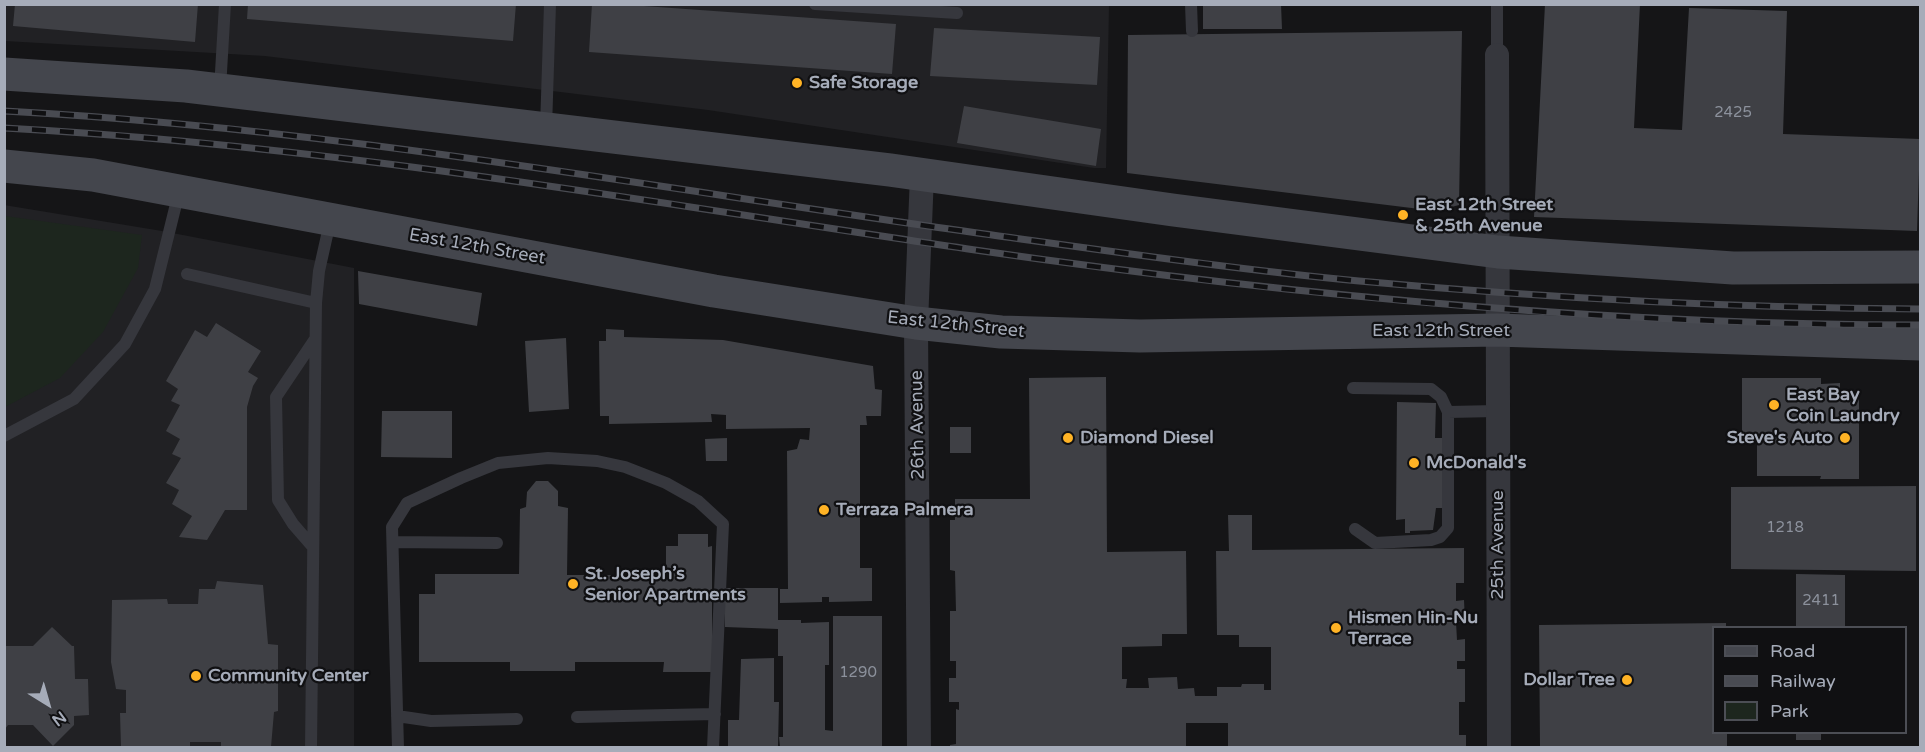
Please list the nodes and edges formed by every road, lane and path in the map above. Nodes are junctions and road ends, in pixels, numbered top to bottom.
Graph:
1 (225, 4) edge
2 (550, 4) edge
3 (815, 4) edge
4 (1191, 4) edge
5 (1497, 4) edge
6 (957, 13) dead end
7 (1192, 31) dead end
8 (1497, 55) joint
9 (4, 74) edge
10 (219, 90) junction
11 (546, 129) junction
12 (4, 166) edge
13 (922, 175) junction
14 (179, 191) junction
15 (331, 220) junction
16 (1498, 252) junction
17 (1920, 267) edge
18 (188, 274) dead end
19 (316, 303) junction
20 (916, 323) junction
21 (1497, 330) junction
22 (315, 338) junction
23 (1920, 344) edge
24 (1353, 388) dead end
25 (1497, 411) junction
26 (1448, 412) junction
27 (4, 436) edge
28 (1354, 529) dead end
29 (393, 542) junction
30 (497, 543) dead end
31 (313, 547) junction
32 (715, 714) junction
33 (397, 716) junction
34 (577, 717) dead end
35 (517, 719) dead end
36 (311, 747) edge
37 (398, 747) edge
38 (713, 747) edge
39 (919, 747) edge
40 (1499, 747) edge

1 - 10 lane
2 - 11 lane
3 - 6 lane
4 - 7 lane
5 - 8 lane
8 - 16 street, 25th Avenue
9 - 10 main road
10 - 11 main road
11 - 13 main road
12 - 14 main road, East 12th Street
13 - 16 main road
13 - 20 street, 26th Avenue
14 - 15 main road, East 12th Street
14 - 27 lane
15 - 19 lane
15 - 20 main road, East 12th Street
16 - 17 main road
16 - 21 street, 25th Avenue
18 - 19 lane
19 - 22 lane
20 - 21 main road, East 12th Street
20 - 39 street, 26th Avenue
21 - 23 main road, East 12th Street
21 - 25 street, 25th Avenue
22 - 31 lane
22 - 31 lane
24 - 26 lane
25 - 26 lane
25 - 40 street, 25th Avenue
26 - 28 lane
29 - 30 lane
29 - 32 lane
29 - 33 lane
31 - 36 lane
32 - 34 lane
32 - 38 lane
33 - 35 lane
33 - 37 lane

